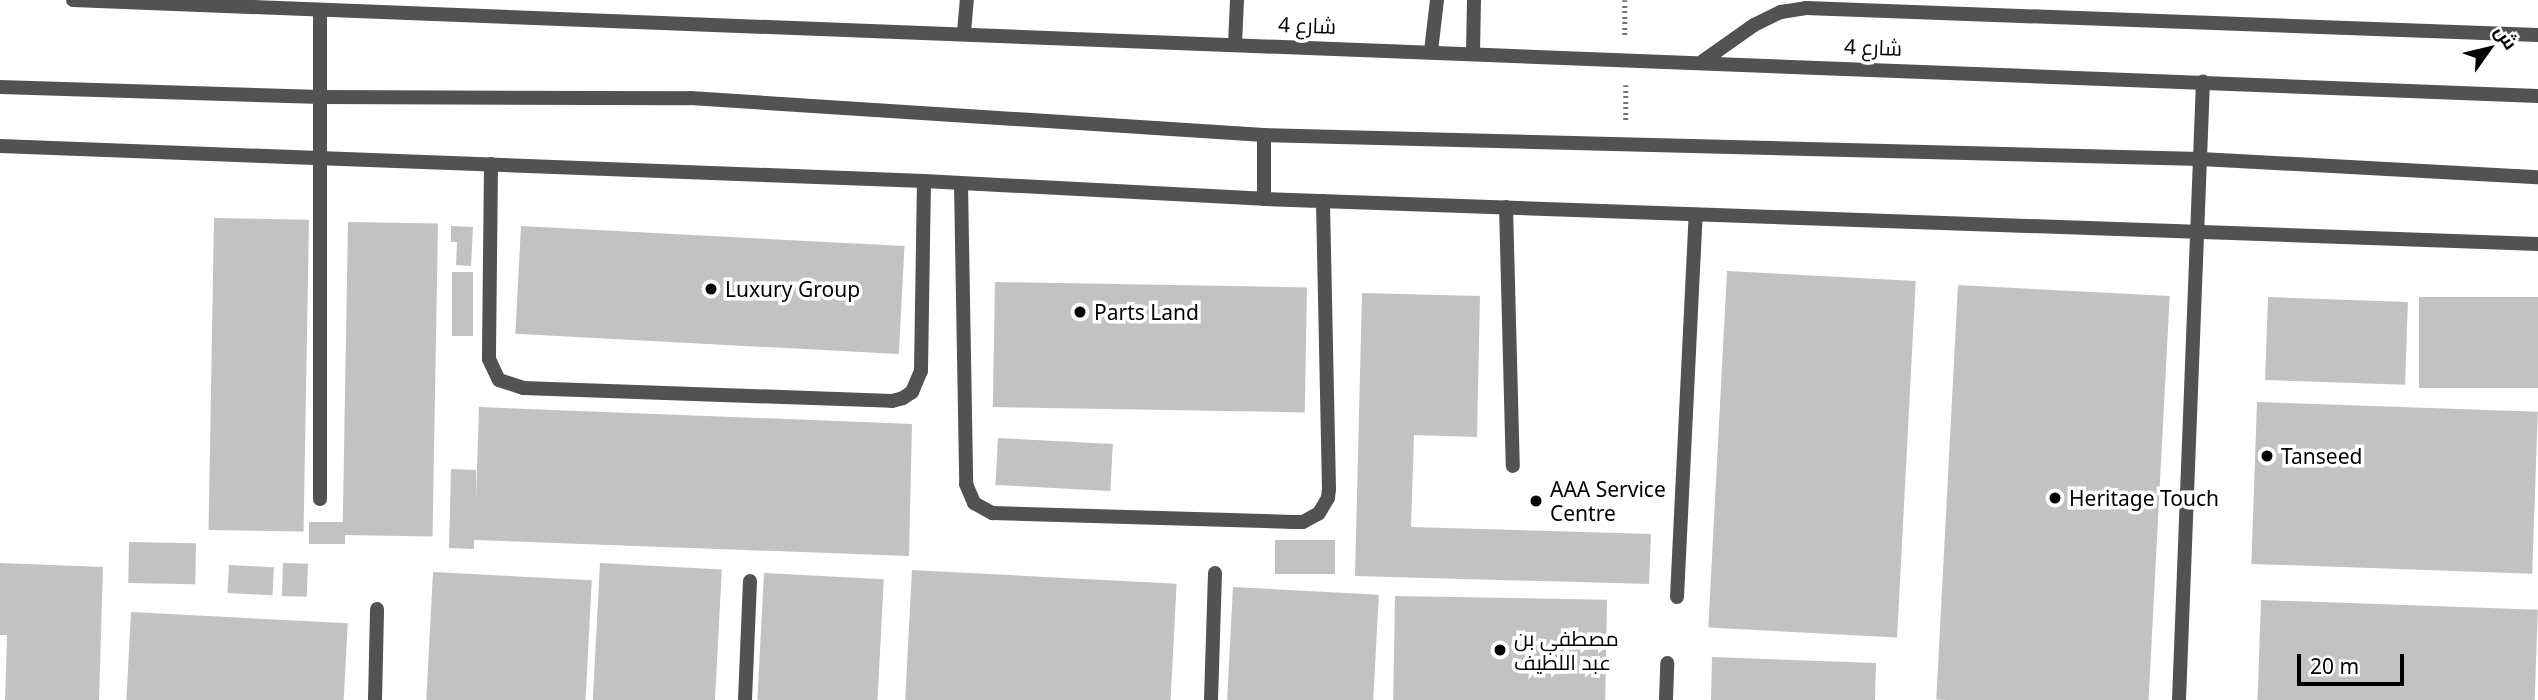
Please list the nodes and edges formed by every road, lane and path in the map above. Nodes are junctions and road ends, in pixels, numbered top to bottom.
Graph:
1 (74, 0) edge
2 (967, 0) edge
3 (1237, 0) edge
4 (1437, 0) edge
5 (1474, 0) edge
6 (320, 10) junction
7 (964, 32) junction
8 (2538, 35) edge
9 (1235, 44) junction
10 (1431, 51) junction
11 (1473, 52) junction
12 (1703, 61) junction
13 (2203, 81) junction
14 (0, 87) edge
15 (2538, 96) edge
16 (321, 97) junction
17 (1264, 135) junction
18 (0, 146) edge
19 (320, 159) junction
20 (2201, 159) junction
21 (491, 164) junction
22 (2538, 177) edge
23 (924, 181) junction
24 (961, 184) junction
25 (1264, 199) junction
26 (1322, 201) junction
27 (1506, 207) junction
28 (1696, 214) junction
29 (2199, 231) junction
30 (2538, 244) edge
31 (1513, 466) dead end
32 (320, 499) dead end
33 (1215, 573) dead end
34 (750, 581) dead end
35 (1677, 597) dead end
36 (377, 610) dead end
37 (1667, 663) dead end
38 (375, 700) edge
39 (746, 700) edge
40 (1211, 700) edge
41 (1666, 700) edge
42 (2179, 700) edge

1 - 6 street, شارع 4
2 - 7 street
3 - 9 street
4 - 10 street
5 - 11 street
6 - 7 street, شارع 4
6 - 16 street
7 - 9 street, شارع 4
8 - 12 street
9 - 10 street, شارع 4
10 - 11 street, شارع 4
11 - 12 street, شارع 4
12 - 13 street, شارع 4
13 - 15 street, شارع 4
13 - 20 street
14 - 16 street
16 - 17 street
16 - 19 street
17 - 20 street
17 - 25 street
18 - 19 street
19 - 21 street
19 - 32 street
20 - 22 street
20 - 29 street
21 - 23 street
21 - 23 street
23 - 24 street
24 - 25 street
24 - 26 street
25 - 26 street
26 - 27 street
27 - 28 street
27 - 31 street
28 - 29 street
28 - 35 street
29 - 30 street
29 - 42 street
33 - 40 street
34 - 39 street
36 - 38 street
37 - 41 street

